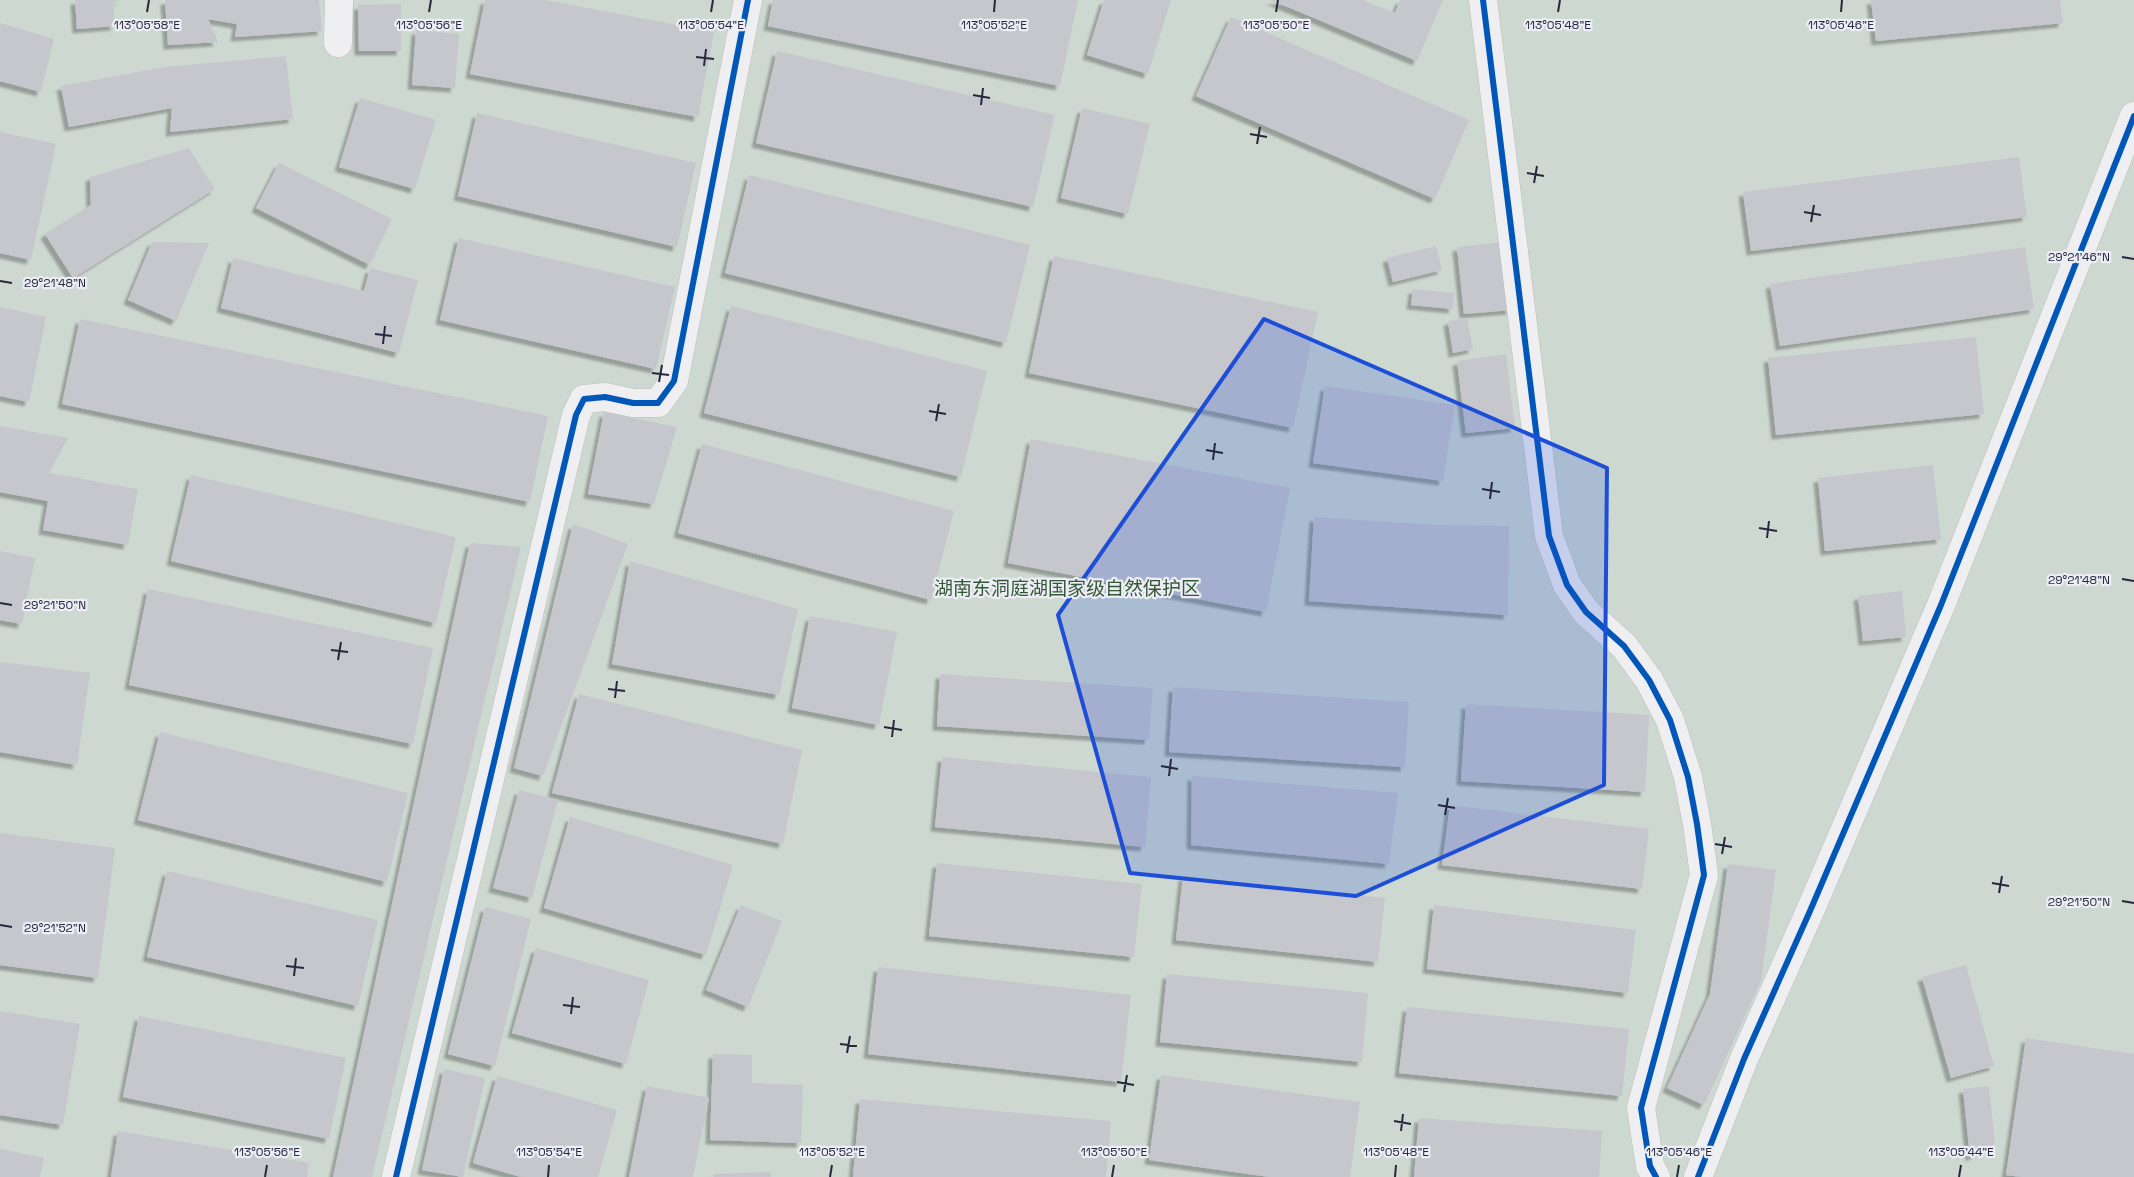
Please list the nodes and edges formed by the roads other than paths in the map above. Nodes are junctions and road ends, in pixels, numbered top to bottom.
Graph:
1 (338, 0) edge
2 (748, 0) edge
3 (1483, 0) edge
4 (338, 44) dead end
5 (2134, 116) edge
6 (396, 1177) edge
7 (1656, 1177) edge
8 (1698, 1177) edge

1 - 4 street
2 - 6 street
3 - 7 street
5 - 8 street

